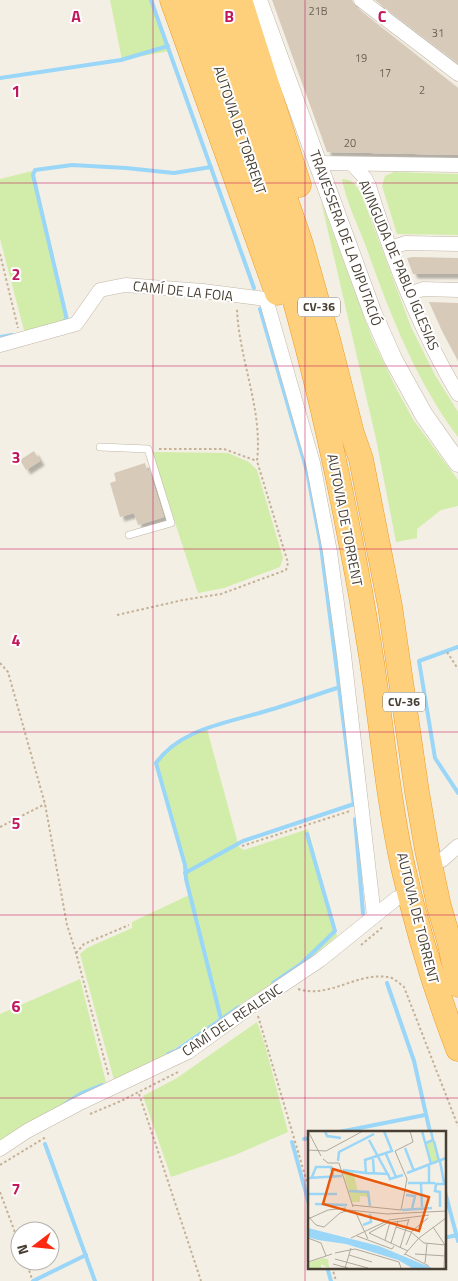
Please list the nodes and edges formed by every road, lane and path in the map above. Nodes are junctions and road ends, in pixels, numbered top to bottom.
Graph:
1 (172, 0) edge
2 (195, 0) edge
3 (218, 0) edge
4 (240, 0) edge
5 (258, 0) edge
6 (361, 0) edge
7 (458, 74) edge
8 (318, 163) junction
9 (352, 164) junction
10 (386, 164) junction
11 (458, 165) edge
12 (369, 186) junction
13 (458, 244) edge
14 (391, 248) junction
15 (0, 254) edge
16 (458, 290) edge
17 (409, 294) junction
18 (237, 297) junction
19 (21, 340) junction
20 (0, 345) edge
21 (456, 388) edge
22 (100, 447) dead end
23 (148, 449) junction
24 (333, 454) junction
25 (361, 459) junction
26 (257, 461) junction
27 (458, 463) edge
28 (129, 534) dead end
29 (117, 615) dead end
30 (447, 652) dead end
31 (0, 663) edge
32 (458, 669) edge
33 (45, 804) junction
34 (361, 808) junction
35 (0, 827) edge
36 (242, 846) dead end
37 (458, 846) edge
38 (442, 860) dead end
39 (397, 898) dead end
40 (374, 916) junction
41 (129, 925) dead end
42 (454, 950) edge
43 (76, 953) junction
44 (291, 980) junction
45 (458, 985) edge
46 (253, 1004) junction
47 (458, 1049) edge
48 (112, 1089) junction
49 (138, 1092) dead end
50 (458, 1126) edge
51 (0, 1149) edge
52 (308, 1186) edge
53 (0, 1192) edge
54 (11, 1221) edge
55 (332, 1268) edge
56 (29, 1271) edge
57 (32, 1279) dead end
58 (201, 1281) edge
59 (336, 1281) edge

1 - 24 highway
2 - 24 highway, AUTOVIA DE TORRENT / CV-36
3 - 25 highway, AUTOVIA DE TORRENT / CV-36
4 - 25 highway
5 - 8 street, TRAVESSERA DE LA DIPUTACIÓ
6 - 7 street
8 - 9 street
8 - 27 street, TRAVESSERA DE LA DIPUTACIÓ
9 - 10 street
9 - 12 street, AVINGUDA DE PABLO IGLESIAS
10 - 11 street
10 - 12 street
12 - 14 street, AVINGUDA DE PABLO IGLESIAS
13 - 14 street
14 - 17 street, AVINGUDA DE PABLO IGLESIAS
15 - 19 path
16 - 17 street
17 - 21 street, AVINGUDA DE PABLO IGLESIAS
18 - 19 street, CAMÍ DE LA FOIA
18 - 26 path
18 - 34 street, CAMÍ DE LA FOIA
19 - 20 street, CAMÍ DE LA FOIA
22 - 23 lane
23 - 26 path
23 - 28 lane
24 - 47 highway, AUTOVIA DE TORRENT / CV-36
25 - 42 highway, AUTOVIA DE TORRENT / CV-36
26 - 29 path
30 - 32 path
31 - 33 path
33 - 35 path
33 - 43 path
34 - 36 path
34 - 40 street
37 - 38 street
39 - 40 street, CAMÍ DEL REALENC
40 - 44 street, CAMÍ DEL REALENC
41 - 43 path
42 - 45 highway, AUTOVIA DE TORRENT
43 - 48 path
44 - 46 street, CAMÍ DEL REALENC
44 - 50 path
46 - 48 street, CAMÍ DEL REALENC
46 - 52 path
48 - 51 street, CAMÍ DEL REALENC
49 - 58 path
53 - 54 path
55 - 59 path
56 - 57 path

